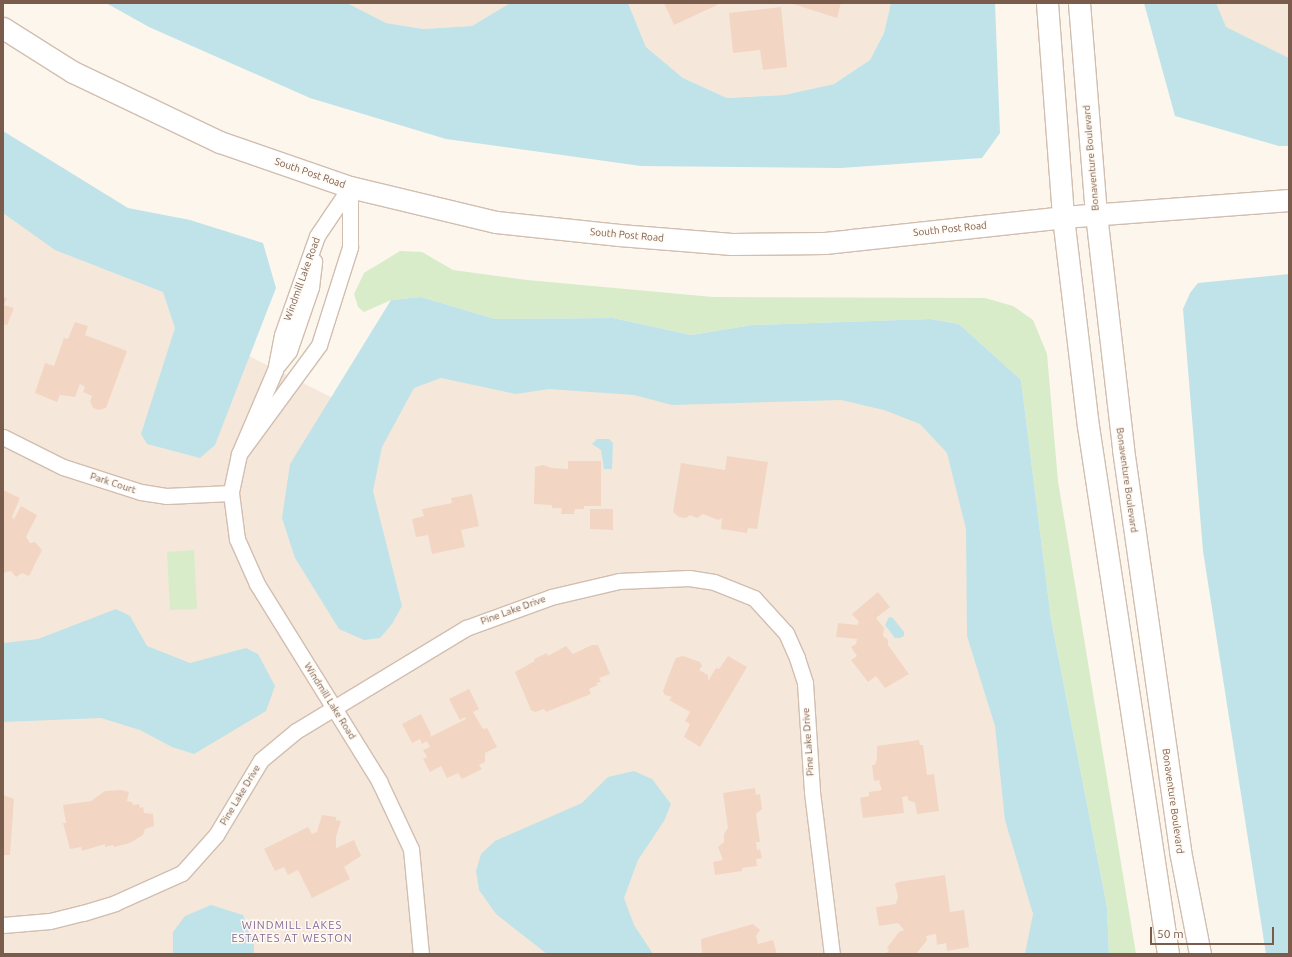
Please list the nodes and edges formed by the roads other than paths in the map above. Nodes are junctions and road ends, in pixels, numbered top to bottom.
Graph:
1 (1047, 3) edge
2 (1079, 3) edge
3 (3, 28) edge
4 (350, 187) junction
5 (1289, 200) edge
6 (1096, 214) junction
7 (1063, 217) junction
8 (3, 437) edge
9 (239, 454) junction
10 (231, 493) junction
11 (334, 707) junction
12 (3, 925) edge
13 (421, 954) edge
14 (832, 954) edge
15 (1168, 954) edge
16 (1200, 954) edge

1 - 7 main road
2 - 6 main road, Bonaventure Boulevard
3 - 4 main road, South Post Road
4 - 7 main road, South Post Road
4 - 9 street, Windmill Lake Road
4 - 9 street, Windmill Lake Road
5 - 6 main road, South Post Road
6 - 7 main road, South Post Road
6 - 16 main road, Bonaventure Boulevard
7 - 15 main road
8 - 10 street, Park Court
9 - 10 street, Windmill Lake Road
10 - 11 street, Windmill Lake Road
11 - 12 street, Pine Lake Drive
11 - 13 street, Windmill Lake Road
11 - 14 street, Pine Lake Drive

